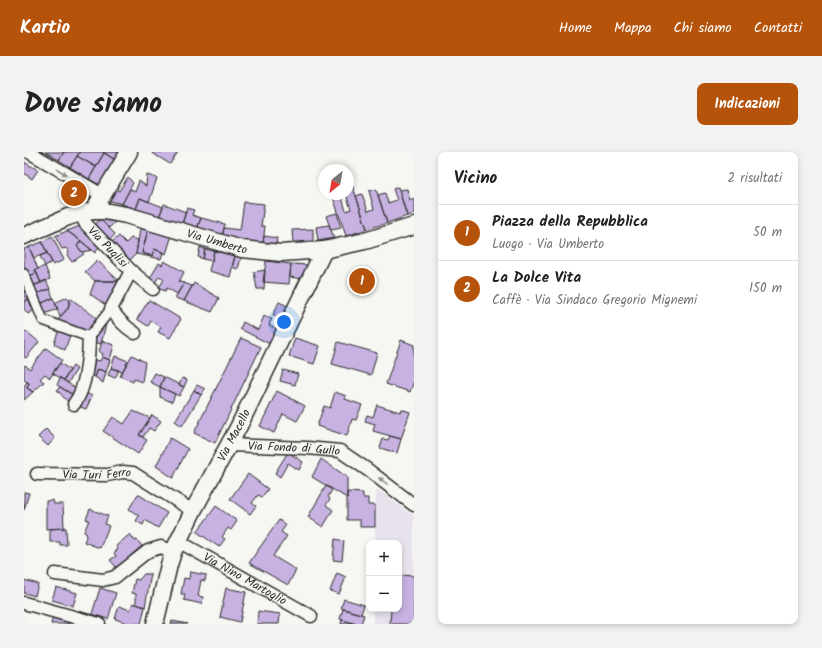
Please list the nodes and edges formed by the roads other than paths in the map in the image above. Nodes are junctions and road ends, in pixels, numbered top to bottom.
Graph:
1 (28, 152) edge
2 (129, 152) edge
3 (102, 195) junction
4 (87, 212) junction
5 (414, 226) edge
6 (24, 236) edge
7 (324, 250) junction
8 (131, 271) junction
9 (24, 274) edge
10 (153, 289) dead end
11 (111, 309) junction
12 (135, 333) dead end
13 (89, 337) junction
14 (74, 404) dead end
15 (229, 445) junction
16 (37, 474) dead end
17 (414, 504) edge
18 (193, 511) junction
19 (176, 546) junction
20 (54, 574) dead end
21 (24, 603) edge
22 (311, 616) dead end
23 (99, 624) edge
24 (156, 624) edge

1 -> 3 street
2 - 3 street
3 - 4 street
4 - 6 street, Via Umberto
4 - 7 street, Via Umberto
4 - 8 street, Via Puglisi
5 - 7 street, Via Umberto
7 - 15 street, Via Macello
8 - 10 street
8 - 11 street, Via Puglisi
9 - 13 street
11 - 12 street
11 - 13 street, Via Puglisi
13 - 14 street
17 -> 15 street, Via Fondo di Gullo
15 - 18 street, Via Macello
16 - 18 street, Via Turi Ferro
18 - 19 street, Via Macello
19 - 20 street
19 - 22 street, Via Nino Martoglio
19 - 24 street, Via Macello
21 - 23 street

